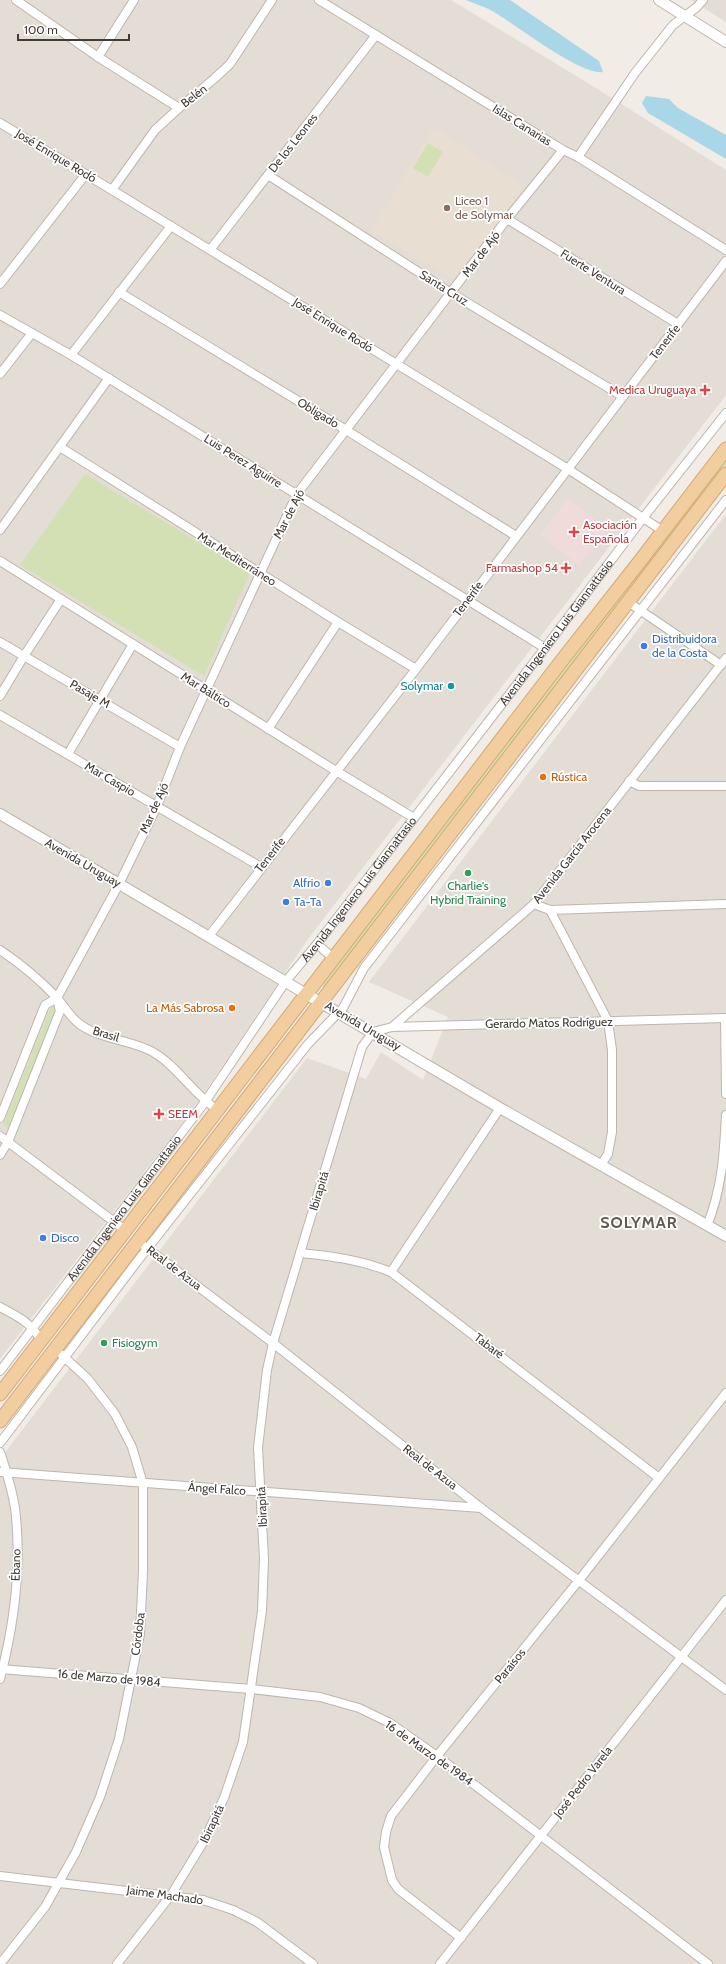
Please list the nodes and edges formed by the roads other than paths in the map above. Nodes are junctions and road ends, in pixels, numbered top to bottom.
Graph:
1 (16, 0) edge
2 (134, 0) edge
3 (272, 0) edge
4 (319, 0) edge
5 (659, 0) edge
6 (703, 0) edge
7 (685, 17) junction
8 (376, 35) junction
9 (726, 42) edge
10 (98, 57) junction
11 (178, 108) junction
12 (0, 123) edge
13 (563, 150) junction
14 (578, 157) junction
15 (86, 174) junction
16 (268, 175) junction
17 (112, 190) junction
18 (507, 219) junction
19 (171, 226) junction
20 (210, 250) junction
21 (726, 250) edge
22 (726, 261) edge
23 (0, 284) edge
24 (119, 292) junction
25 (451, 293) junction
26 (0, 315) edge
27 (678, 324) junction
28 (32, 333) junction
29 (71, 355) junction
30 (397, 364) junction
31 (0, 374) edge
32 (109, 378) junction
33 (622, 396) junction
34 (726, 413) edge
35 (346, 430) junction
36 (60, 447) junction
37 (726, 449) edge
38 (568, 469) junction
39 (726, 474) edge
40 (297, 494) junction
41 (726, 500) edge
42 (643, 518) junction
43 (0, 530) edge
44 (663, 531) junction
45 (516, 536) junction
46 (0, 560) edge
47 (260, 574) junction
48 (61, 599) junction
49 (467, 601) junction
50 (628, 602) junction
51 (641, 611) junction
52 (338, 622) junction
53 (0, 642) edge
54 (133, 644) junction
55 (545, 648) junction
56 (24, 656) junction
57 (723, 661) edge
58 (416, 669) junction
59 (206, 690) junction
60 (0, 696) edge
61 (99, 700) junction
62 (0, 715) edge
63 (268, 729) junction
64 (180, 747) junction
65 (68, 754) junction
66 (336, 771) junction
67 (629, 781) junction
68 (726, 786) edge
69 (157, 806) junction
70 (0, 814) edge
71 (414, 818) junction
72 (261, 867) junction
73 (119, 884) junction
74 (534, 904) junction
75 (726, 904) edge
76 (550, 910) junction
77 (209, 936) junction
78 (317, 944) junction
79 (0, 950) edge
80 (334, 959) junction
81 (286, 981) junction
82 (307, 993) junction
83 (57, 998) junction
84 (321, 1001) junction
85 (339, 1012) junction
86 (725, 1018) edge
87 (608, 1021) junction
88 (392, 1026) junction
89 (373, 1032) junction
90 (726, 1094) edge
91 (205, 1102) junction
92 (500, 1108) junction
93 (218, 1110) junction
94 (726, 1115) edge
95 (0, 1118) edge
96 (0, 1136) edge
97 (8, 1142) junction
98 (0, 1155) edge
99 (601, 1165) junction
100 (113, 1221) junction
101 (707, 1226) junction
102 (125, 1230) junction
103 (726, 1236) edge
104 (137, 1240) junction
105 (148, 1248) junction
106 (300, 1254) junction
107 (391, 1272) junction
108 (0, 1307) edge
109 (33, 1328) junction
110 (41, 1340) junction
111 (273, 1343) junction
112 (54, 1350) junction
113 (66, 1357) junction
114 (0, 1371) edge
115 (726, 1393) edge
116 (0, 1394) edge
117 (0, 1421) edge
118 (0, 1443) edge
119 (0, 1452) edge
120 (3, 1473) edge
121 (659, 1478) junction
122 (143, 1484) junction
123 (261, 1492) junction
124 (481, 1508) junction
125 (580, 1579) junction
126 (726, 1600) edge
127 (682, 1656) junction
128 (1, 1669) edge
129 (0, 1679) edge
130 (131, 1680) junction
131 (251, 1689) junction
132 (726, 1690) edge
133 (437, 1756) junction
134 (541, 1835) junction
135 (0, 1876) edge
136 (59, 1882) junction
137 (171, 1895) junction
138 (461, 1938) junction
139 (0, 1964) edge
140 (117, 1964) edge
141 (313, 1964) edge
142 (440, 1964) edge
143 (708, 1964) edge

1 - 10 street
2 - 10 street
3 - 11 street, Belén
4 - 8 street, Islas Canarias
5 - 7 street
6 - 7 street
7 - 9 street
7 - 14 street
8 - 13 street, Islas Canarias
8 - 16 street, De los Leones
10 - 11 street
11 - 17 street, Belén
12 - 15 street, José Enrique Rodó
13 - 14 street, Islas Canarias
13 - 18 street, Mar de Ajó
14 - 21 street, Islas Canarias
15 - 17 street, José Enrique Rodó
15 - 23 street
16 - 20 street, De los Leones
16 - 25 street, Santa Cruz
17 - 19 street, José Enrique Rodó
18 - 25 street, Mar de Ajó
18 - 27 street, Fuerte Ventura
19 - 20 street, José Enrique Rodó
19 - 24 street
20 - 30 street, José Enrique Rodó
22 - 27 street, Tenerife
24 - 29 street
24 - 35 street, Obligado
25 - 30 street, Mar de Ajó
25 - 33 street, Santa Cruz
26 - 28 street, Luis Perez Aguirre
27 - 33 street, Tenerife
28 - 29 street, Luis Perez Aguirre
28 - 31 street
29 - 32 street, Luis Perez Aguirre
30 - 35 street, Mar de Ajó
30 - 38 street, José Enrique Rodó
32 - 36 street
32 - 40 street, Luis Perez Aguirre
33 - 38 street, Tenerife
34 - 42 street, Avenida Ingeniero Luis Giannattasio
35 - 40 street, Mar de Ajó
35 - 45 street, Obligado
36 - 43 street
36 - 47 street, Mar Mediterráneo
37 - 44 main road, Avenida Ingeniero Luis Giannattasio
38 - 42 street, José Enrique Rodó
38 - 45 street, Tenerife
39 - 50 main road
40 - 47 street, Mar de Ajó
40 - 49 street, Luis Perez Aguirre
41 - 51 street
42 - 44 street, José Enrique Rodó
42 - 55 street, Avenida Ingeniero Luis Giannattasio
44 - 80 main road, Avenida Ingeniero Luis Giannattasio
45 - 49 street, Tenerife
46 - 48 street, Mar Báltico
47 - 52 street, Mar Mediterráneo
47 - 59 street, Mar de Ajó
48 - 54 street, Mar Báltico
48 - 56 street
49 - 55 street, Luis Perez Aguirre
49 - 58 street, Tenerife
50 - 51 street
50 - 84 main road
51 - 57 street
51 - 85 street
52 - 58 street, Mar Mediterráneo
52 - 63 street
53 - 56 street, Pasaje M
54 - 59 street, Mar Báltico
54 - 61 street
55 - 71 street, Avenida Ingeniero Luis Giannattasio
56 - 60 street
56 - 61 street, Pasaje M
57 - 67 street, Avenida García Arocena
58 - 66 street, Tenerife
59 - 63 street, Mar Báltico
59 - 64 street, Mar de Ajó
61 - 64 street, Pasaje M
61 - 65 street
62 - 65 street, Mar Caspio
63 - 66 street, Mar Báltico
64 - 69 street, Mar de Ajó
65 - 69 street, Mar Caspio
66 - 71 street, Mar Báltico
66 - 72 street, Tenerife
67 - 68 street
67 - 74 street, Avenida García Arocena
69 - 72 street, Mar Caspio
69 - 73 street, Mar de Ajó
70 - 73 street, Avenida Uruguay
71 - 78 street, Avenida Ingeniero Luis Giannattasio
72 - 77 street, Tenerife
73 - 77 street, Avenida Uruguay
73 - 83 street, Mar de Ajó
74 - 76 street
74 - 88 street, Avenida García Arocena
75 - 76 street
76 - 87 street
77 - 81 street, Avenida Uruguay
78 - 80 street
78 - 81 street, Avenida Ingeniero Luis Giannattasio
79 - 83 street, Brasil
80 - 82 main road, Avenida Ingeniero Luis Giannattasio
81 - 82 street, Avenida Uruguay
81 - 91 street, Avenida Ingeniero Luis Giannattasio
82 - 84 street, Avenida Uruguay
82 - 93 main road, Avenida Ingeniero Luis Giannattasio
83 - 91 street, Brasil
83 - 95 street
83 - 97 street
84 - 85 street, Avenida Uruguay
84 - 104 main road
85 - 89 street, Avenida Uruguay
85 - 105 street
86 - 87 street, Gerardo Matos Rodríguez
86 - 90 street
87 - 88 street, Gerardo Matos Rodríguez
87 - 99 street
88 - 89 street, Gerardo Matos Rodríguez
89 - 92 street, Avenida Uruguay
89 - 106 street, Ibirapitá
91 - 93 street, Brasil
91 - 100 street, Avenida Ingeniero Luis Giannattasio
92 - 99 street, Avenida Uruguay
92 - 107 street
93 - 102 main road, Avenida Ingeniero Luis Giannattasio
94 - 101 street
96 - 97 street
97 - 98 street
97 - 100 street
99 - 101 street, Avenida Uruguay
100 - 102 street
100 - 109 street, Avenida Ingeniero Luis Giannattasio
101 - 103 street, Avenida Uruguay
102 - 110 main road, Avenida Ingeniero Luis Giannattasio
104 - 105 street, Real de Azua
104 - 112 main road
105 - 111 street, Real de Azua
105 - 113 street
106 - 107 street, Tabaré
106 - 111 street, Ibirapitá
107 - 121 street, Tabaré
108 - 109 street
109 - 110 street
109 - 114 street, Avenida Ingeniero Luis Giannattasio
110 - 116 main road, Avenida Ingeniero Luis Giannattasio
111 - 123 street, Ibirapitá
111 - 124 street, Real de Azua
112 - 113 street, Córdoba
112 - 117 main road
113 - 118 street
113 - 122 street, Córdoba
115 - 121 street, Paraísos
119 - 120 street, Ébano
120 - 122 street, Ángel Falco
120 - 128 street, Ébano
121 - 125 street, Paraísos
122 - 123 street, Ángel Falco
122 - 130 street, Córdoba
123 - 124 street, Ángel Falco
123 - 131 street, Ibirapitá
124 - 125 street, Real de Azua
125 - 127 street, Real de Azua
125 - 133 street, Paraísos
126 - 127 street, José Pedro Varela
127 - 132 street, Real de Azua
127 - 134 street, José Pedro Varela
128 - 129 street, Ébano
128 - 130 street, 16 de Marzo de 1984
130 - 131 street, 16 de Marzo de 1984
130 - 136 street, Córdoba
131 - 133 street, 16 de Marzo de 1984
131 - 137 street, Ibirapitá
133 - 134 street, 16 de Marzo de 1984
133 - 138 street, Paraísos
134 - 138 street, José Pedro Varela
134 - 143 street, 16 de Marzo de 1984
135 - 136 street, Jaime Machado
136 - 137 street, Jaime Machado
136 - 139 street, Córdoba
137 - 140 street, Ibirapitá
137 - 141 street, Jaime Machado
138 - 142 street, José Pedro Varela

